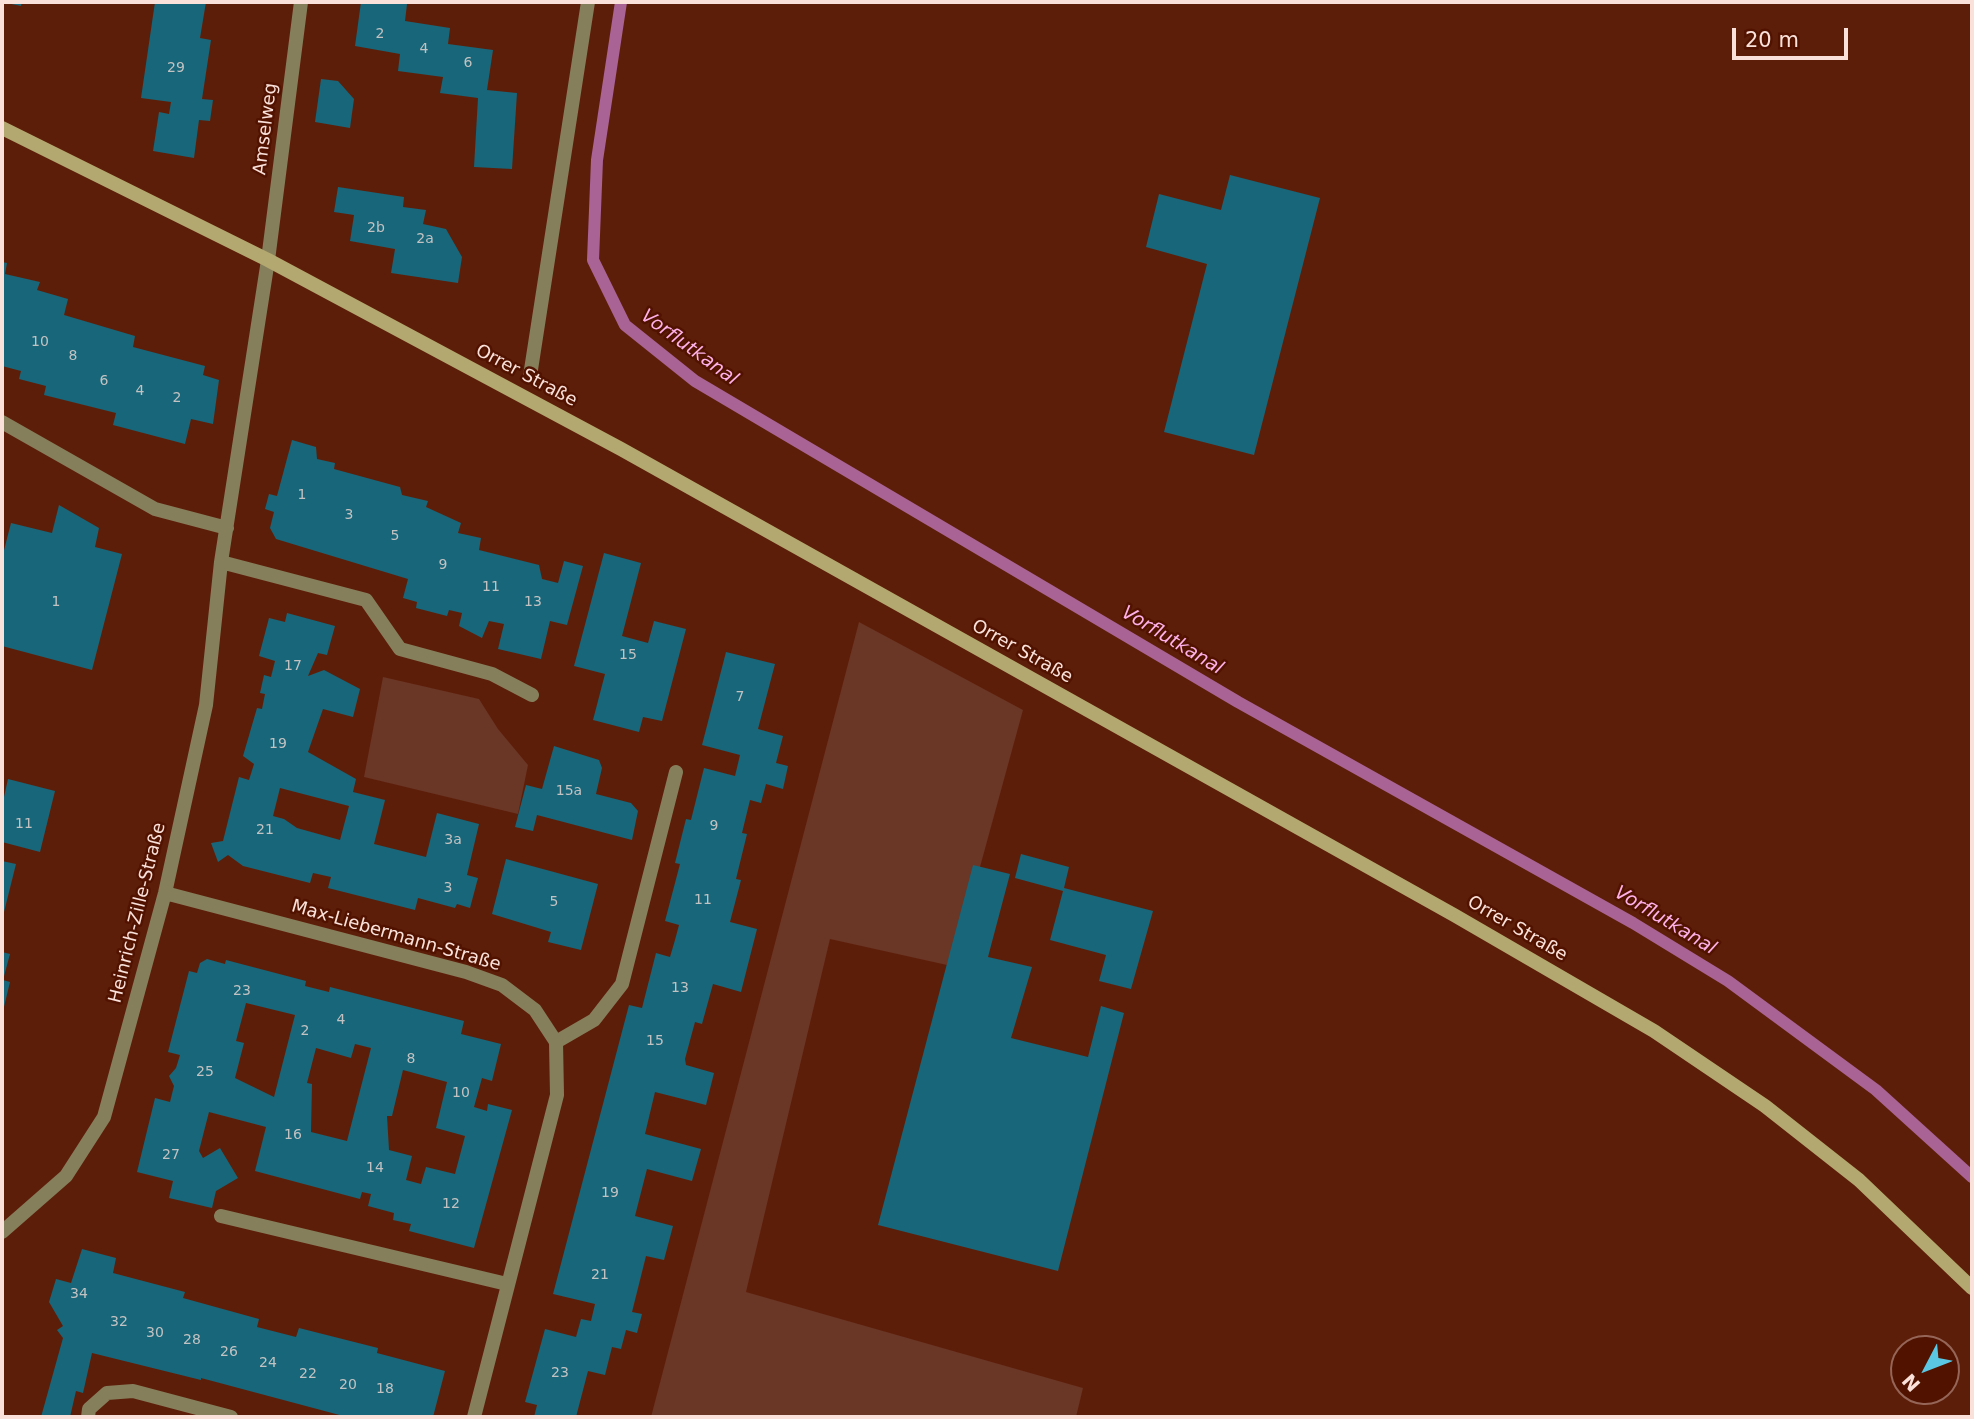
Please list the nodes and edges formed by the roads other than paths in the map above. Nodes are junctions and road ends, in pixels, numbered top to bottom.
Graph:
1 (301, 2) edge
2 (588, 2) edge
3 (2, 128) edge
4 (268, 260) junction
5 (530, 376) dead end
6 (2, 422) edge
7 (227, 528) junction
8 (221, 562) junction
9 (532, 695) dead end
10 (676, 772) dead end
11 (165, 893) junction
12 (556, 1042) junction
13 (221, 1216) dead end
14 (2, 1232) edge
15 (507, 1284) junction
16 (1972, 1288) edge
17 (88, 1417) edge
18 (231, 1417) edge
19 (474, 1417) edge

1 - 4 street, Amselweg
2 - 5 street
3 - 4 main road, Orrer Straße
4 - 7 street, Heinrich-Zille-Straße
4 - 16 main road, Orrer Straße
6 - 7 street
7 - 8 street, Heinrich-Zille-Straße
8 - 9 street
8 - 11 street, Heinrich-Zille-Straße
10 - 12 street
11 - 12 street, Max-Liebermann-Straße
11 - 14 street, Heinrich-Zille-Straße
12 - 15 street
13 - 15 street
15 - 19 street
17 - 18 street

